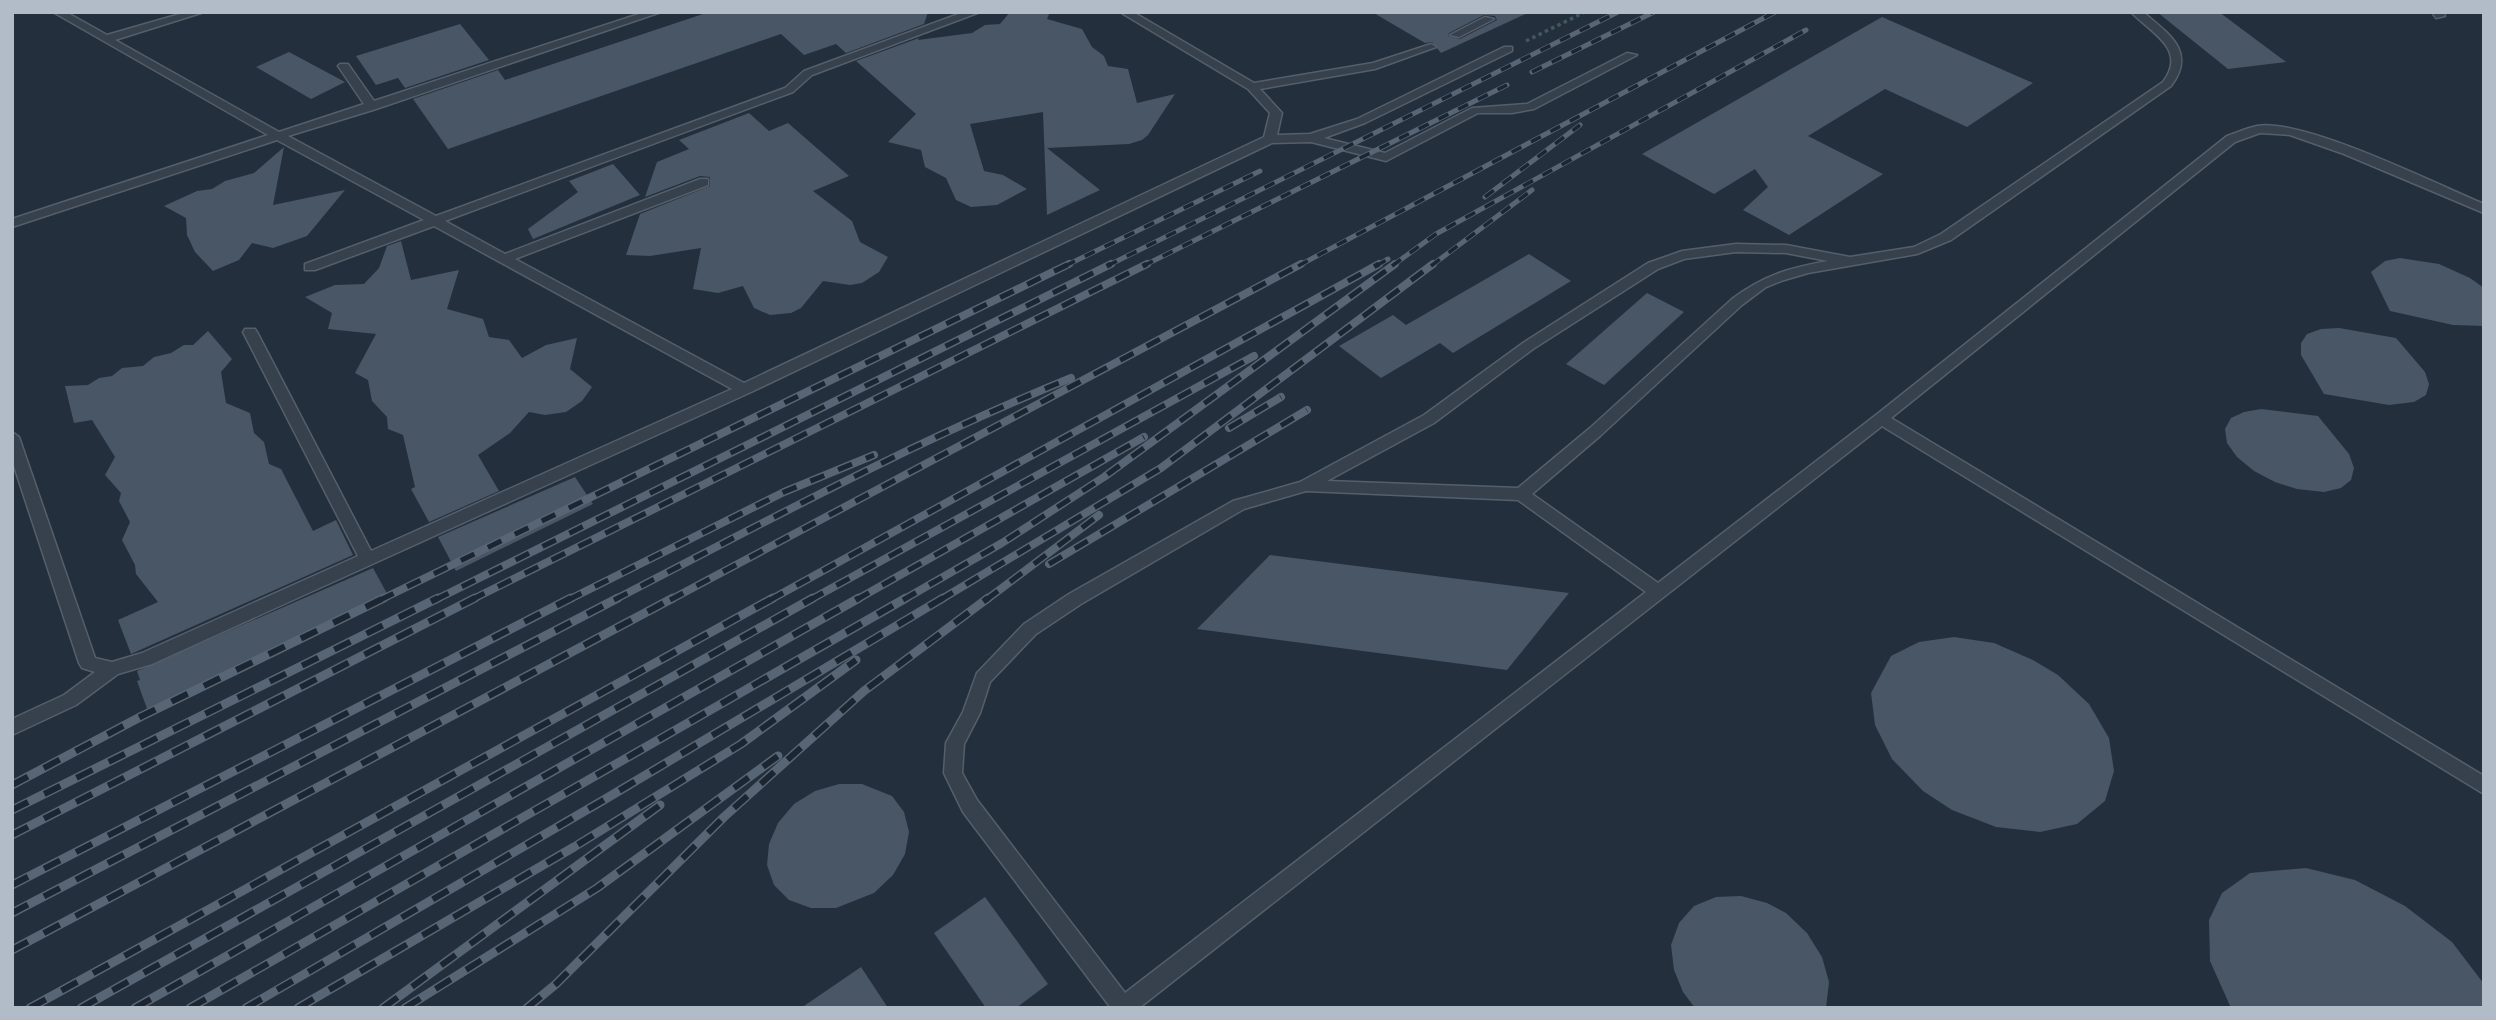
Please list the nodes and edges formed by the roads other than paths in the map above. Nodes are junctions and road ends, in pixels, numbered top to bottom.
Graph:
1 (58, 12) edge
2 (199, 12) edge
3 (656, 12) edge
4 (975, 12) edge
5 (1125, 12) edge
6 (2136, 12) edge
7 (1489, 19) dead end
8 (1455, 35) dead end
9 (106, 39) junction
10 (1431, 47) dead end
11 (1508, 49) road end
12 (1630, 55) dead end
13 (344, 66) dead end
14 (1252, 87) junction
15 (372, 107) junction
16 (280, 137) junction
17 (1311, 138) junction
18 (1270, 139) junction
19 (704, 181) dead end
20 (2484, 209) edge
21 (433, 221) junction
22 (12, 223) edge
23 (504, 259) junction
24 (1849, 261) junction
25 (310, 267) dead end
26 (250, 332) dead end
27 (744, 389) junction
28 (1881, 419) junction
29 (12, 437) edge
30 (1305, 486) junction
31 (1521, 494) junction
32 (367, 559) junction
33 (1658, 592) junction
34 (113, 669) junction
35 (12, 727) edge
36 (2484, 786) edge
37 (1122, 1008) edge

1 - 9 lane
2 - 9 lane
3 - 15 lane
4 - 21 lane
5 - 14 lane
6 - 24 lane
7 - 8 lane
9 - 16 lane
10 - 14 lane
11 - 17 lane
12 - 17 lane
13 - 15 lane
14 - 18 lane
15 - 16 lane
16 - 21 lane
16 - 22 lane
17 - 18 lane
18 - 27 lane
19 - 23 lane
20 - 28 lane
21 - 23 lane
21 - 25 lane
23 - 27 lane
24 - 30 lane
24 - 31 lane
26 - 32 lane
27 - 32 lane
28 - 33 lane
28 - 36 lane
29 - 34 lane
30 - 31 lane
30 - 37 lane
31 - 33 lane
32 - 34 lane
33 - 37 lane
34 - 35 lane

